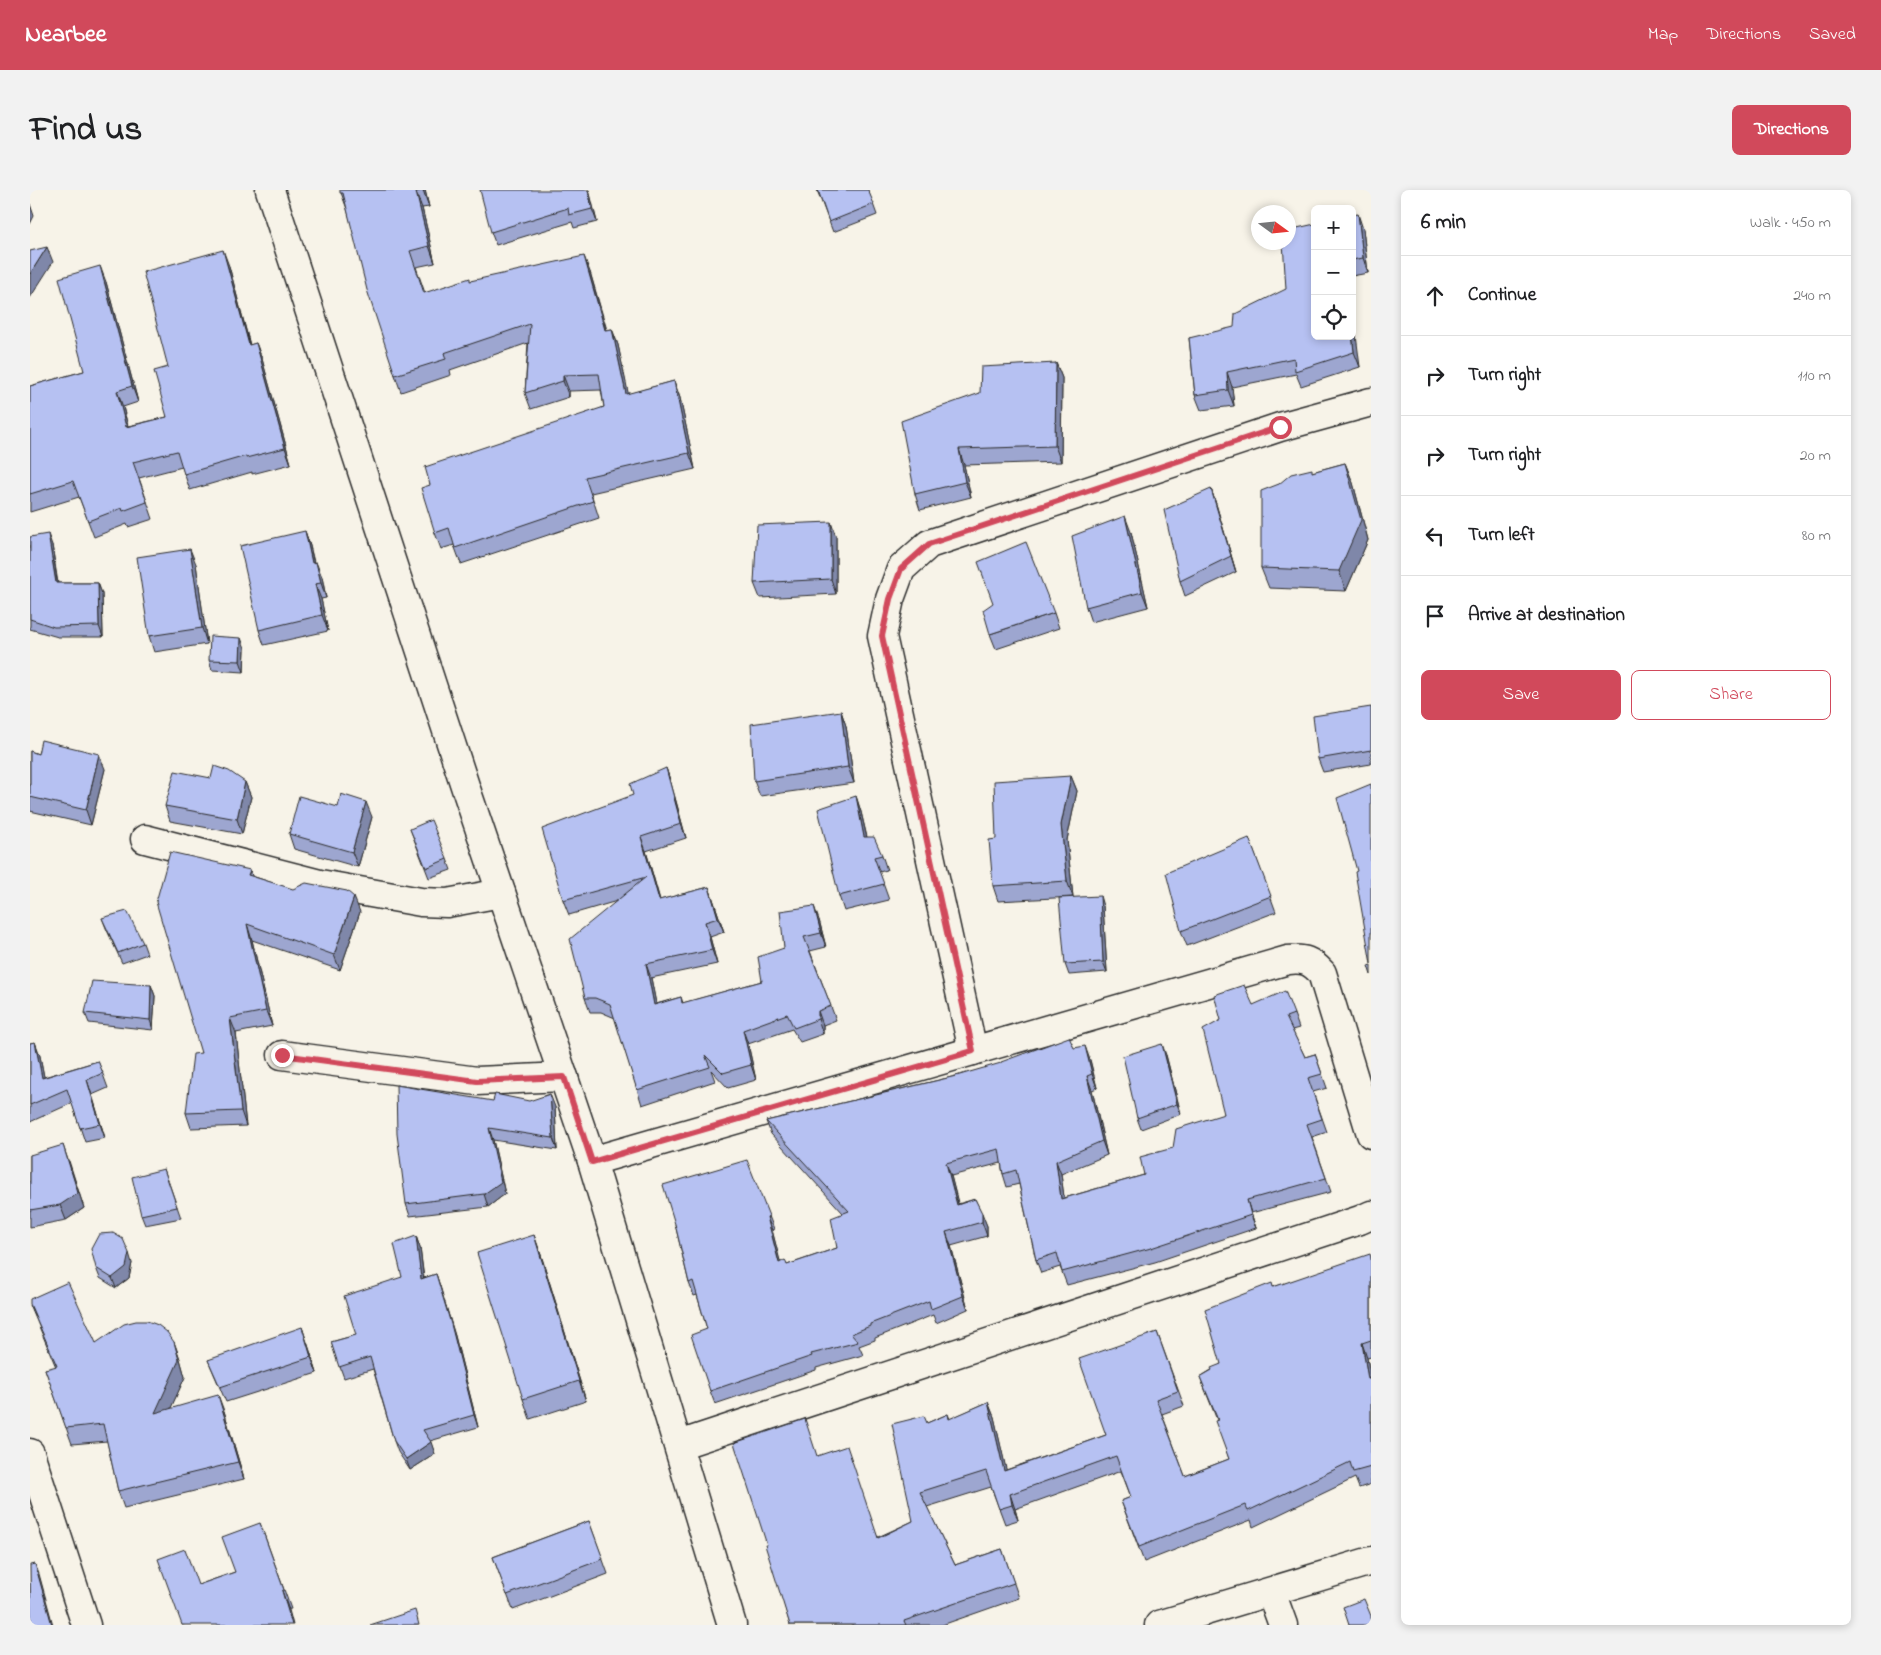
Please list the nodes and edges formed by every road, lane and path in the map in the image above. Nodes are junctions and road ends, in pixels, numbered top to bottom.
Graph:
1 (270, 190) edge
2 (1371, 402) edge
3 (145, 839) dead end
4 (501, 893) junction
5 (973, 1051) junction
6 (282, 1055) dead end
7 (564, 1077) junction
8 (1371, 1134) edge
9 (592, 1162) junction
10 (1371, 1215) edge
11 (679, 1445) junction
12 (30, 1453) edge
13 (1371, 1561) edge
14 (1271, 1592) junction
15 (86, 1625) edge
16 (732, 1625) edge
17 (1159, 1625) edge
18 (1283, 1625) edge

1 - 4 street
2 - 5 street
3 - 4 street
4 - 7 street
5 - 8 street
5 - 9 street
6 - 7 street
7 - 9 street
9 - 11 street
10 - 11 street
11 - 16 street
12 - 15 street
13 - 14 street
14 - 17 street
14 - 18 street

